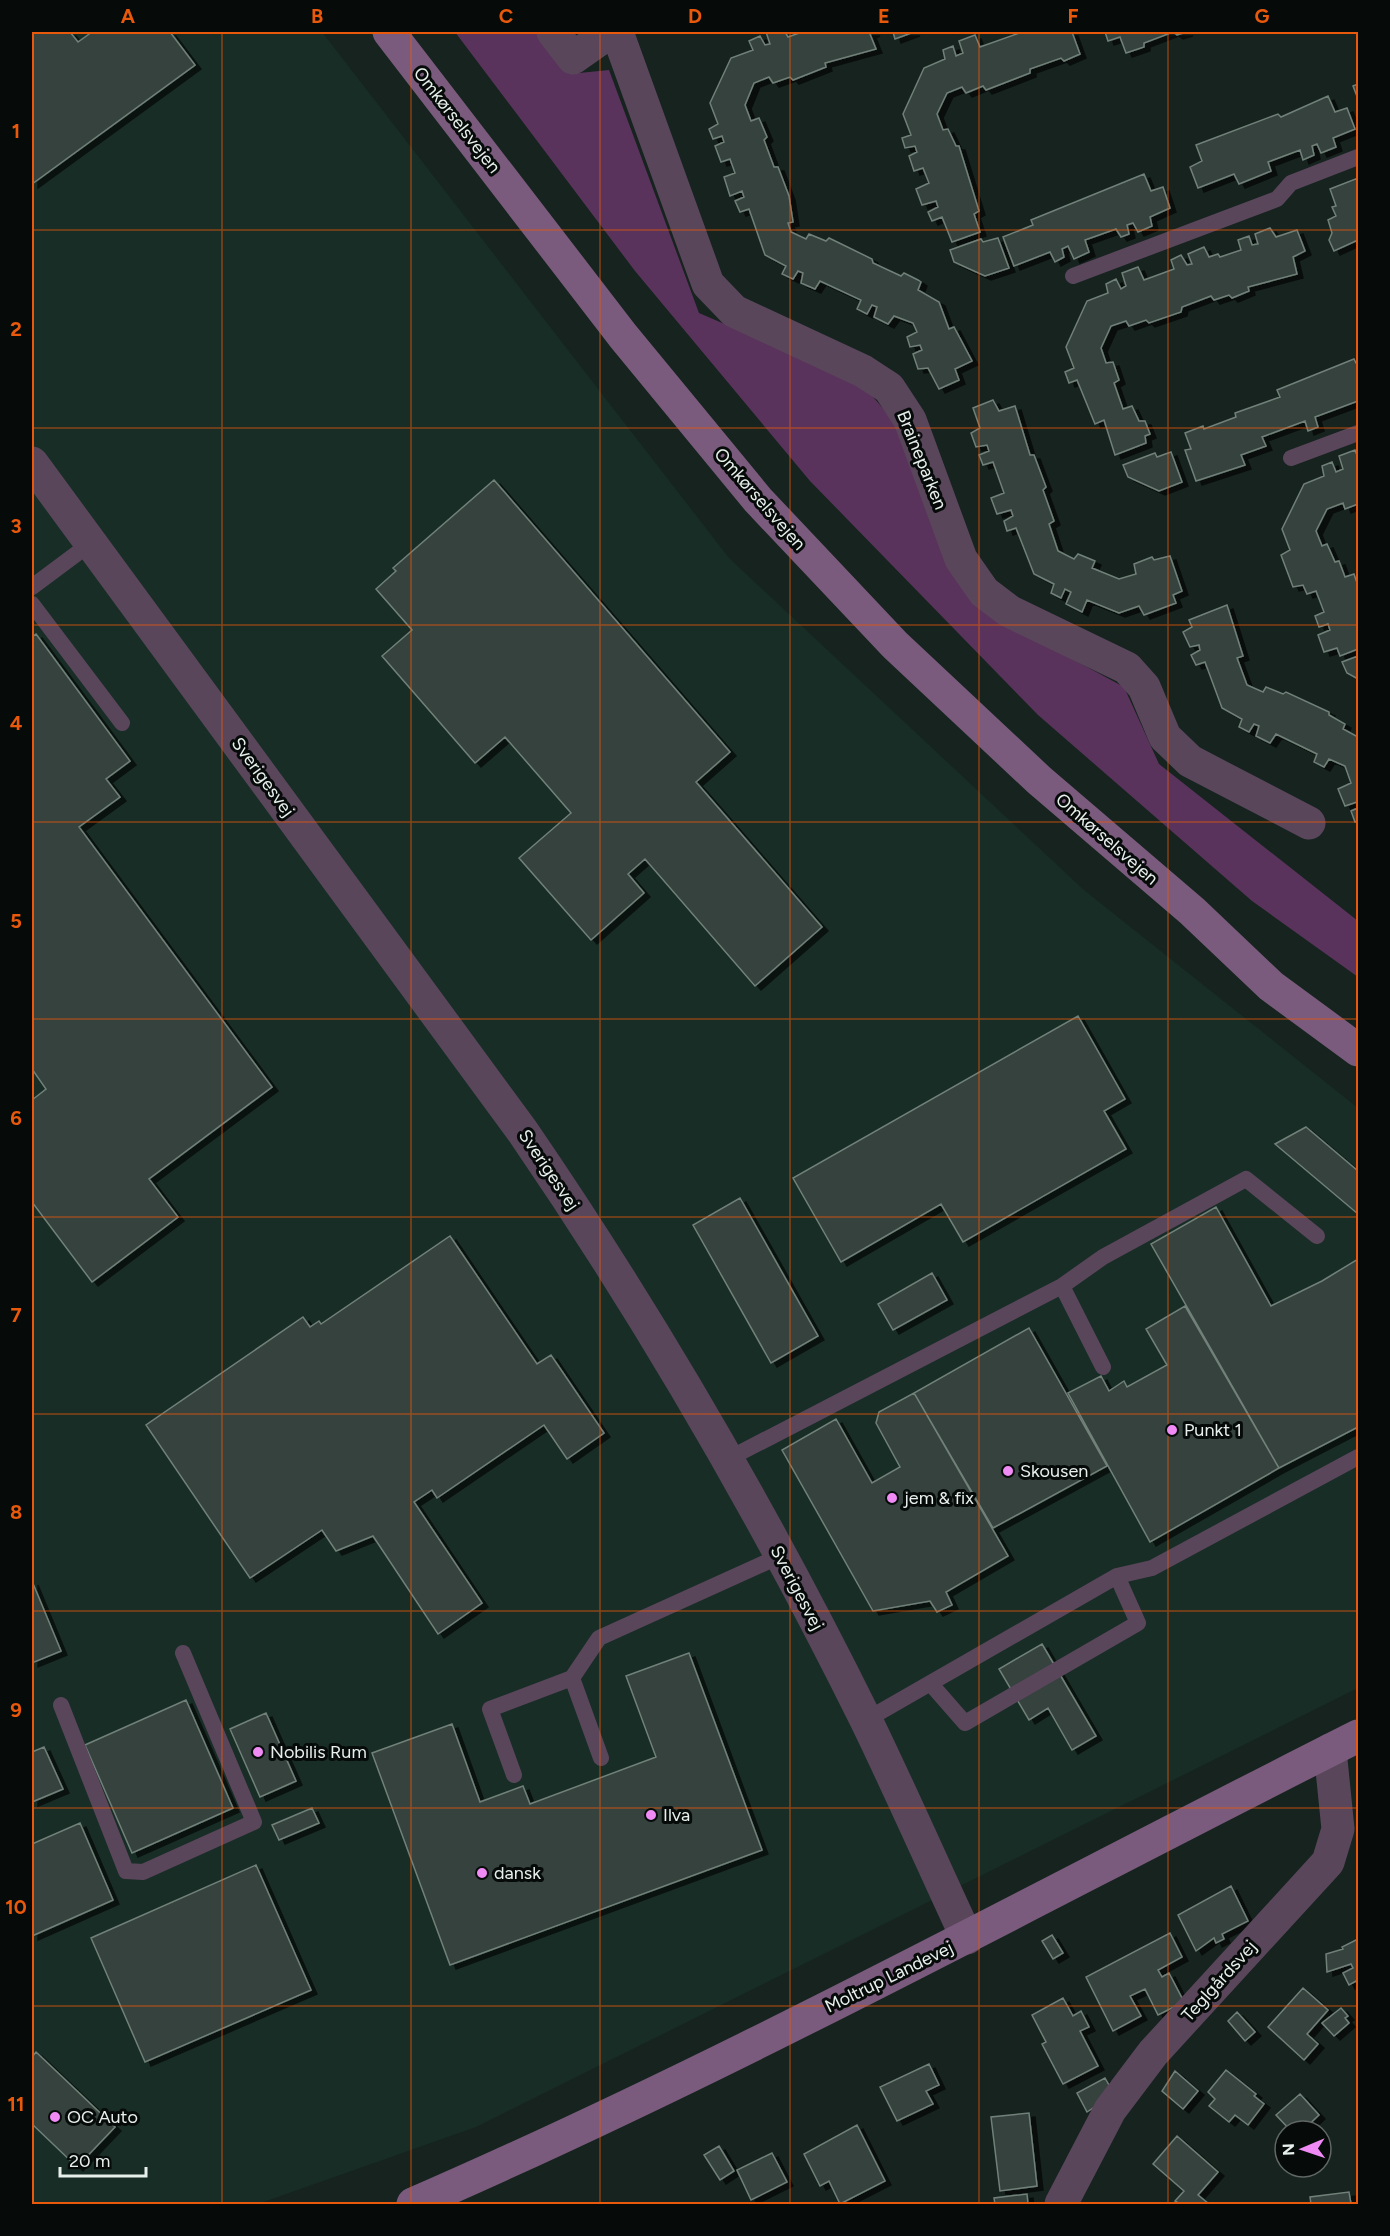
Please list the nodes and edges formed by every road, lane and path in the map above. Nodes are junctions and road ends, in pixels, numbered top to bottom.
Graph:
1 (389, 32) edge
2 (552, 32) edge
3 (610, 32) edge
4 (617, 32) edge
5 (1359, 157) edge
6 (1073, 276) dead end
7 (1359, 433) edge
8 (1291, 458) dead end
9 (32, 463) edge
10 (91, 543) junction
11 (32, 587) edge
12 (32, 604) edge
13 (122, 723) dead end
14 (1309, 823) dead end
15 (1192, 911) junction
16 (1359, 1024) edge
17 (1359, 1050) edge
18 (1317, 1236) dead end
19 (1062, 1286) junction
20 (1103, 1367) dead end
21 (1359, 1457) edge
22 (728, 1459) junction
23 (780, 1556) junction
24 (1117, 1576) junction
25 (183, 1653) dead end
26 (572, 1678) junction
27 (930, 1683) junction
28 (61, 1705) dead end
29 (866, 1720) junction
30 (1344, 1743) edge
31 (601, 1758) dead end
32 (514, 1775) dead end
33 (967, 1938) junction
34 (413, 2205) edge
35 (1061, 2205) edge

1 - 15 main road, Omkørselsvejen
2 - 3 street
4 - 14 street, Braineparken
5 - 6 lane
7 - 8 lane
9 - 10 street, Sverigesvej
10 - 11 lane
10 - 22 street, Sverigesvej
12 - 13 lane
15 - 16 main road, Omkørselsvejen
15 - 17 main road, Omkørselsvejen
18 - 19 lane
19 - 20 lane
19 - 22 lane
21 - 24 lane
22 - 23 street, Sverigesvej
23 - 26 lane
23 - 29 street, Sverigesvej
24 - 27 lane
24 - 27 lane
25 - 28 lane
26 - 31 lane
26 - 32 lane
27 - 29 lane
29 - 33 street, Sverigesvej
30 - 33 main road, Moltrup Landevej
30 - 35 street, Teglgårdsvej
33 - 34 main road, Moltrup Landevej

